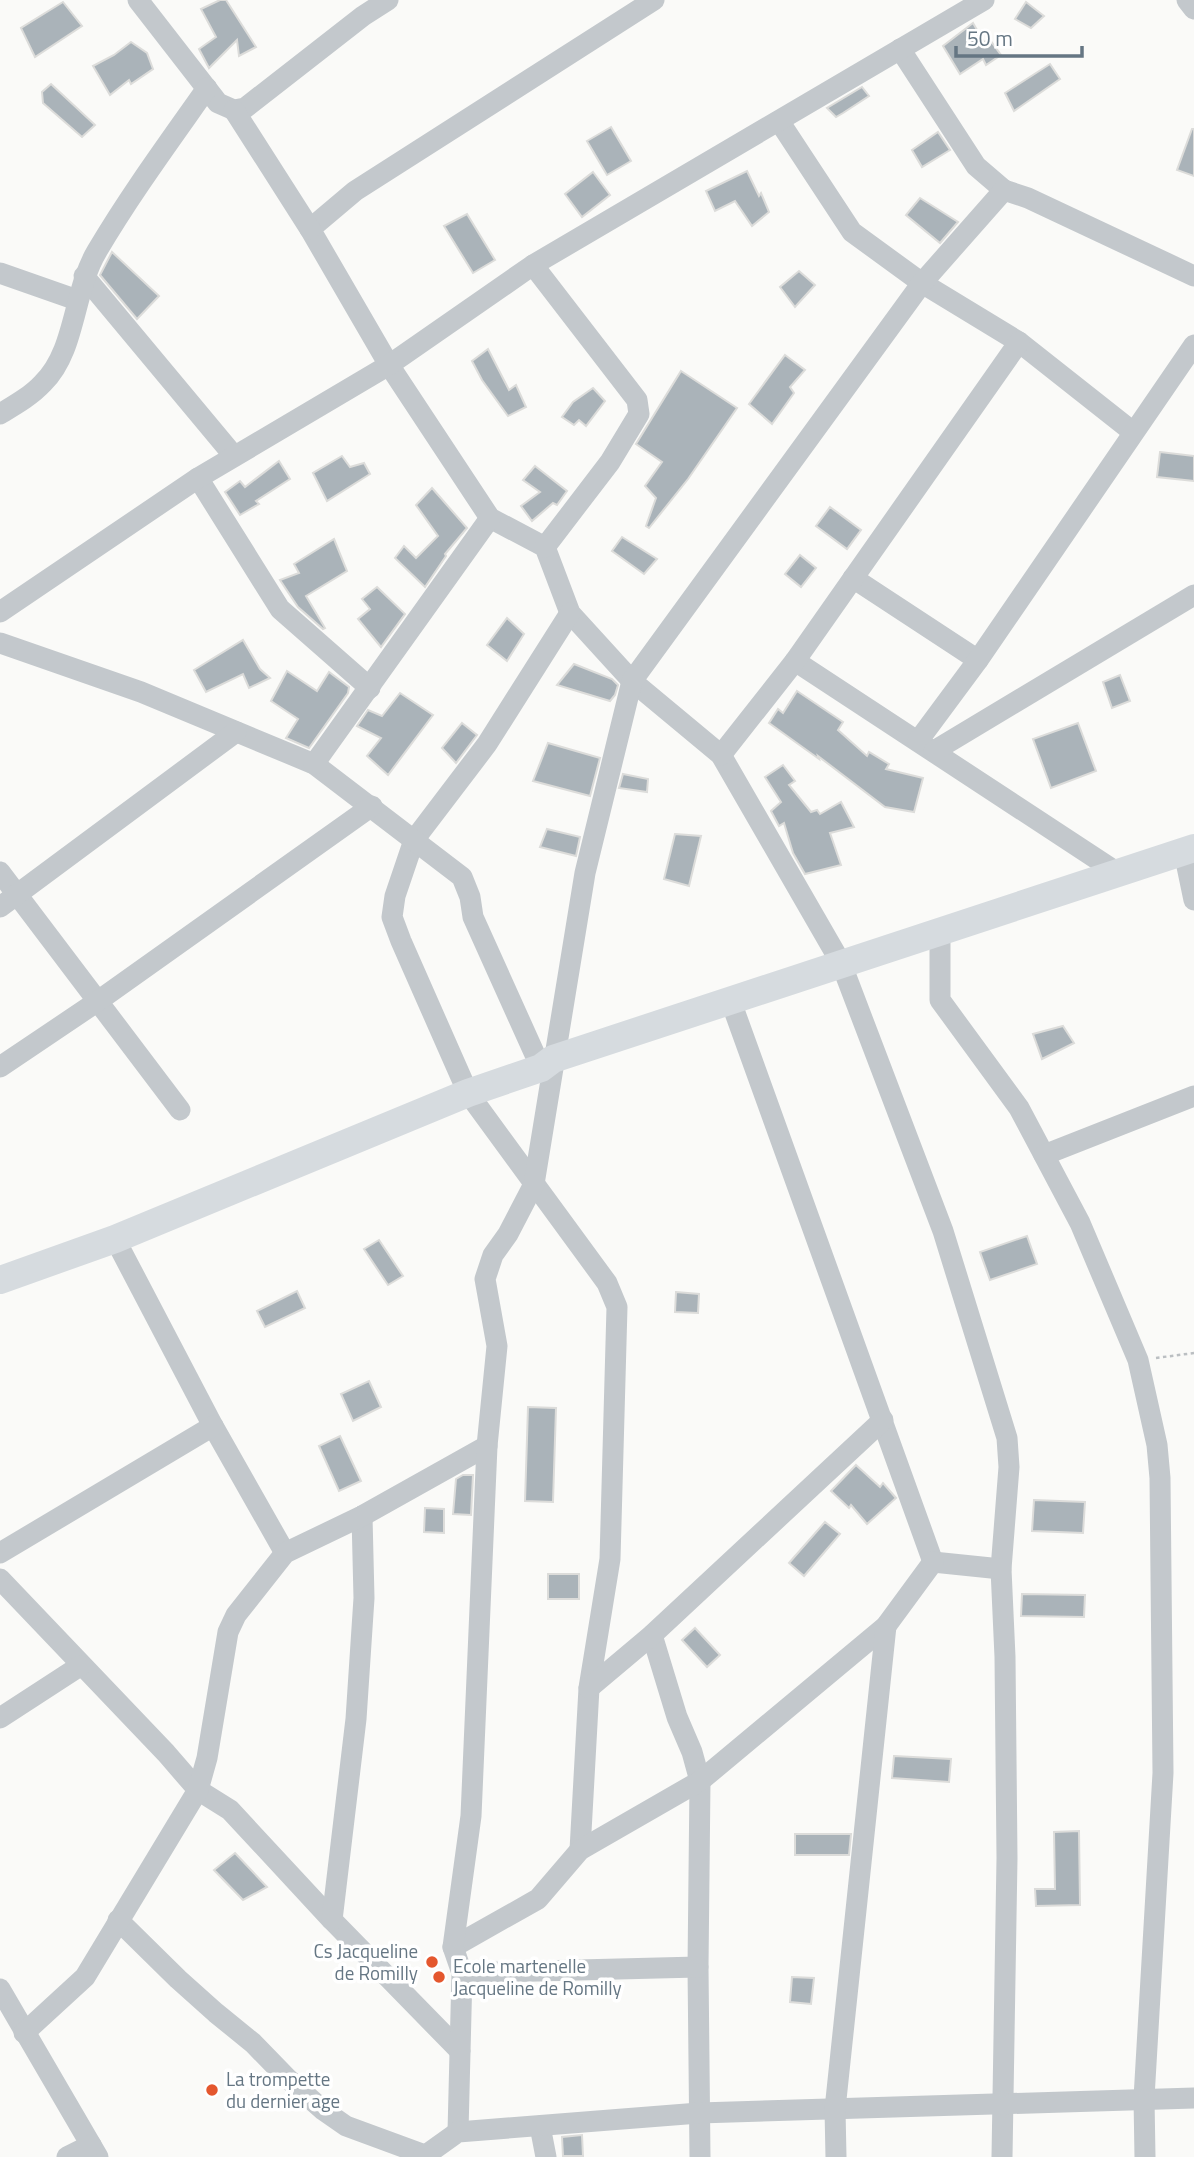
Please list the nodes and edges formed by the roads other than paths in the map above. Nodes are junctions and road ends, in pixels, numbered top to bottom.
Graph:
1 (138, 0) edge
2 (388, 0) edge
3 (654, 0) edge
4 (1187, 0) edge
5 (976, 2) edge
6 (357, 8) edge
7 (1194, 9) edge
8 (900, 49) junction
9 (207, 88) junction
10 (234, 110) junction
11 (779, 121) junction
12 (1004, 190) junction
13 (310, 229) junction
14 (533, 265) junction
15 (0, 273) edge
16 (84, 276) junction
17 (1194, 276) edge
18 (922, 283) junction
19 (77, 300) junction
20 (1018, 342) junction
21 (1194, 345) edge
22 (389, 365) junction
23 (0, 414) edge
24 (1133, 432) junction
25 (234, 456) junction
26 (198, 478) junction
27 (490, 518) junction
28 (545, 548) junction
29 (853, 578) junction
30 (1194, 595) edge
31 (0, 612) edge
32 (570, 613) junction
33 (0, 643) edge
34 (978, 660) junction
35 (795, 661) junction
36 (632, 681) junction
37 (370, 688) junction
38 (236, 732) junction
39 (926, 746) junction
40 (721, 755) junction
41 (314, 764) junction
42 (372, 806) junction
43 (414, 840) junction
44 (1189, 850) edge
45 (0, 872) edge
46 (1118, 873) junction
47 (1194, 900) edge
48 (9, 901) edge
49 (940, 932) junction
50 (841, 963) junction
51 (730, 999) junction
52 (98, 1001) junction
53 (547, 1063) junction
54 (0, 1067) edge
55 (468, 1093) junction
56 (1194, 1096) edge
57 (180, 1110) dead end
58 (1044, 1155) junction
59 (534, 1184) junction
60 (115, 1239) junction
61 (0, 1280) edge
62 (883, 1420) junction
63 (213, 1426) junction
64 (486, 1446) junction
65 (362, 1516) junction
66 (0, 1553) edge
67 (285, 1553) junction
68 (933, 1562) junction
69 (1002, 1569) junction
70 (0, 1579) edge
71 (886, 1626) junction
72 (652, 1635) junction
73 (80, 1666) junction
74 (589, 1688) junction
75 (0, 1718) edge
76 (700, 1781) junction
77 (198, 1790) junction
78 (580, 1850) junction
79 (118, 1920) junction
80 (332, 1920) junction
81 (453, 1947) junction
82 (698, 1966) junction
83 (462, 1973) junction
84 (0, 1989) edge
85 (24, 2033) junction
86 (460, 2052) junction
87 (1144, 2098) junction
88 (1194, 2098) edge
89 (1002, 2103) junction
90 (835, 2109) junction
91 (699, 2113) junction
92 (540, 2126) junction
93 (458, 2132) junction
94 (94, 2151) edge
95 (424, 2156) edge
96 (67, 2157) edge
97 (546, 2157) edge
98 (700, 2157) edge
99 (836, 2157) edge
100 (1002, 2157) edge
101 (1145, 2157) edge

1 - 9 street
2 - 6 street
3 - 13 street
4 - 7 street
5 - 8 street
6 - 10 street
8 - 11 street
8 - 12 street
9 - 10 street
9 - 16 street
10 - 13 street
11 - 14 street
11 - 18 street
12 - 17 street
12 - 18 street
13 - 22 street
14 - 22 street
14 - 28 street
15 - 19 street
16 - 19 street
16 - 25 street
18 - 20 street
18 - 36 street
19 - 23 street
20 - 24 street
20 - 29 street
21 - 24 street
22 - 25 street
22 - 27 street
24 - 34 street
25 - 26 street
26 - 31 street
26 - 37 street
27 - 28 street
27 - 37 street
28 - 32 street
29 - 34 street
29 - 35 street
30 - 39 street
32 - 36 street
32 - 43 street
33 - 38 street
34 - 39 street
35 - 39 street
35 - 40 street
36 - 40 street
36 - 53 street
37 - 41 street
38 - 41 street
38 - 48 street
39 - 46 street
40 - 50 street
41 - 42 street
42 - 43 street
42 - 52 street
43 - 53 street
43 - 55 street
44 - 46 street
44 - 47 street
45 - 48 street
46 - 49 street
48 - 52 street
49 - 50 street
49 - 58 street
50 - 51 street
50 - 69 street
51 - 53 street
51 - 62 street
52 - 54 street
52 - 57 street
53 - 55 street
53 - 59 street
55 - 59 street
55 - 60 street
56 - 58 street
58 - 87 street
59 - 64 street
59 - 74 street
60 - 61 street
60 - 63 street
62 - 68 street
62 - 72 street
63 - 66 street
63 - 67 street
64 - 65 street
64 - 81 street
65 - 67 street
65 - 80 street
67 - 77 street
68 - 69 street
68 - 71 street
69 - 89 street
70 - 73 street
71 - 76 street
71 - 90 street
72 - 74 street
72 - 76 street
73 - 75 street
73 - 77 street
74 - 78 street
76 - 78 street
76 - 82 street
77 - 79 street
77 - 80 street
78 - 81 street
79 - 85 street
79 - 95 street
80 - 86 street
81 - 83 street
82 - 83 street
82 - 91 street
83 - 86 street
84 - 85 street
85 - 94 street
86 - 93 street
87 - 88 street
87 - 89 street
87 - 101 street
89 - 90 street
89 - 100 street
90 - 91 street
90 - 99 street
91 - 92 street
91 - 98 street
92 - 93 street
92 - 97 street
93 - 95 street
94 - 96 street

